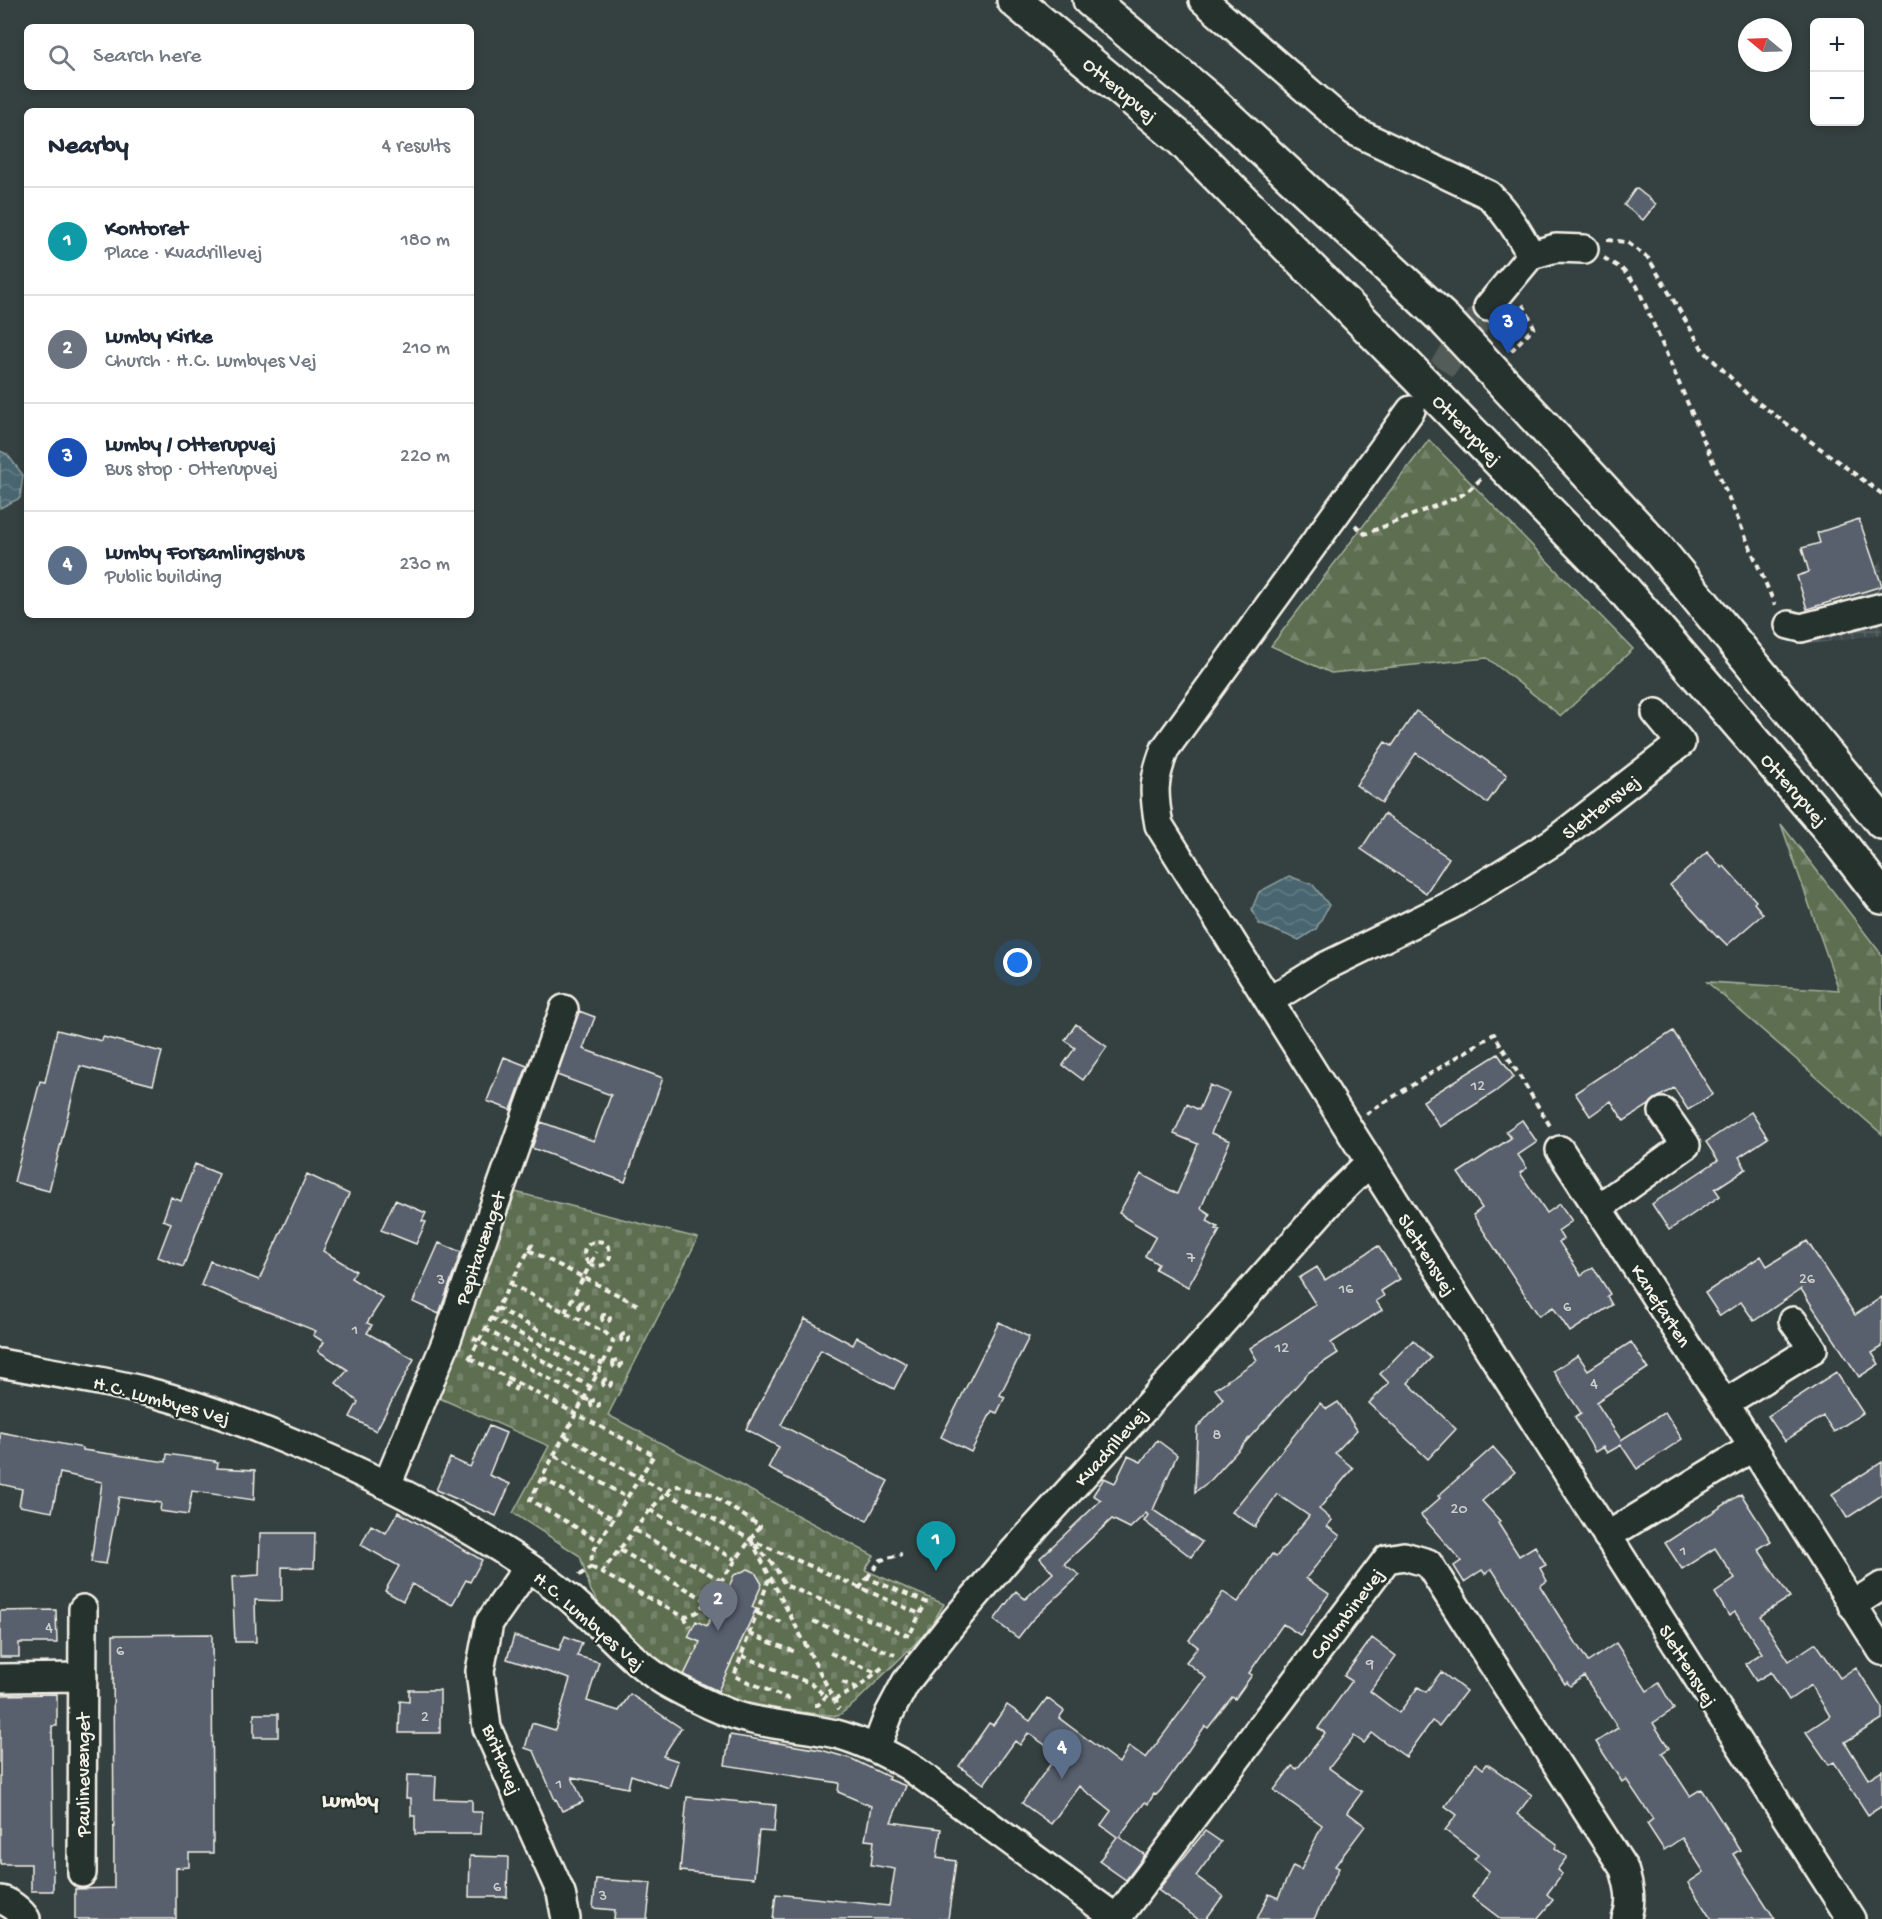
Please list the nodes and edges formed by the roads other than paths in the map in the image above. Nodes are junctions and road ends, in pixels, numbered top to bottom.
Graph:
1 (1014, 0) edge
2 (1090, 0) edge
3 (1203, 0) edge
4 (1584, 249) road end
5 (1531, 255) junction
6 (1496, 297) tunnel mouth
7 (1411, 410) tunnel mouth
8 (1882, 607) edge
9 (1789, 625) road end
10 (1656, 713) dead end
11 (1882, 822) edge
12 (1882, 897) edge
13 (1269, 1001) junction
14 (564, 1009) dead end
15 (1662, 1112) dead end
16 (1560, 1150) road end
17 (1370, 1162) junction
18 (1598, 1208) junction
19 (1792, 1321) dead end
20 (0, 1363) edge
21 (1725, 1403) junction
22 (1753, 1447) junction
23 (387, 1485) junction
24 (1607, 1536) junction
25 (528, 1567) junction
26 (1882, 1586) edge
27 (1852, 1605) junction
28 (83, 1609) dead end
29 (1882, 1651) edge
30 (83, 1677) junction
31 (0, 1678) edge
32 (876, 1748) junction
33 (82, 1873) dead end
34 (0, 1900) edge
35 (26, 1919) edge
36 (566, 1919) edge
37 (1117, 1919) edge
38 (1626, 1919) edge
39 (1851, 1919) edge

1 - 12 main road, Otterupvej
2 - 11 main road
3 - 5 street
4 - 5 street
5 - 6 street
7 - 13 street
8 - 9 street
10 - 13 street, Slettensvej
13 - 17 street, Slettensvej
14 - 23 street, Pepitavænget
15 - 18 street
16 - 18 street, Kanefarten
17 - 24 street, Slettensvej
17 - 32 street, Kvadrillevej
18 - 21 street, Kanefarten
19 - 21 street
20 - 23 street, H.C. Lumbyes Vej
21 - 22 street, Kanefarten
22 - 24 street
22 - 27 street, Kanefarten
23 - 25 street, H.C. Lumbyes Vej
24 - 39 street, Slettensvej
25 - 32 street, H.C. Lumbyes Vej
25 - 36 street, Brittavej
26 - 27 street
27 - 29 street, Kanefarten
28 - 30 street, Paulinevænget
30 - 31 street
30 - 33 street, Paulinevænget
32 - 37 street, H.C. Lumbyes Vej
34 - 35 street
37 - 38 street, Columbinevej

